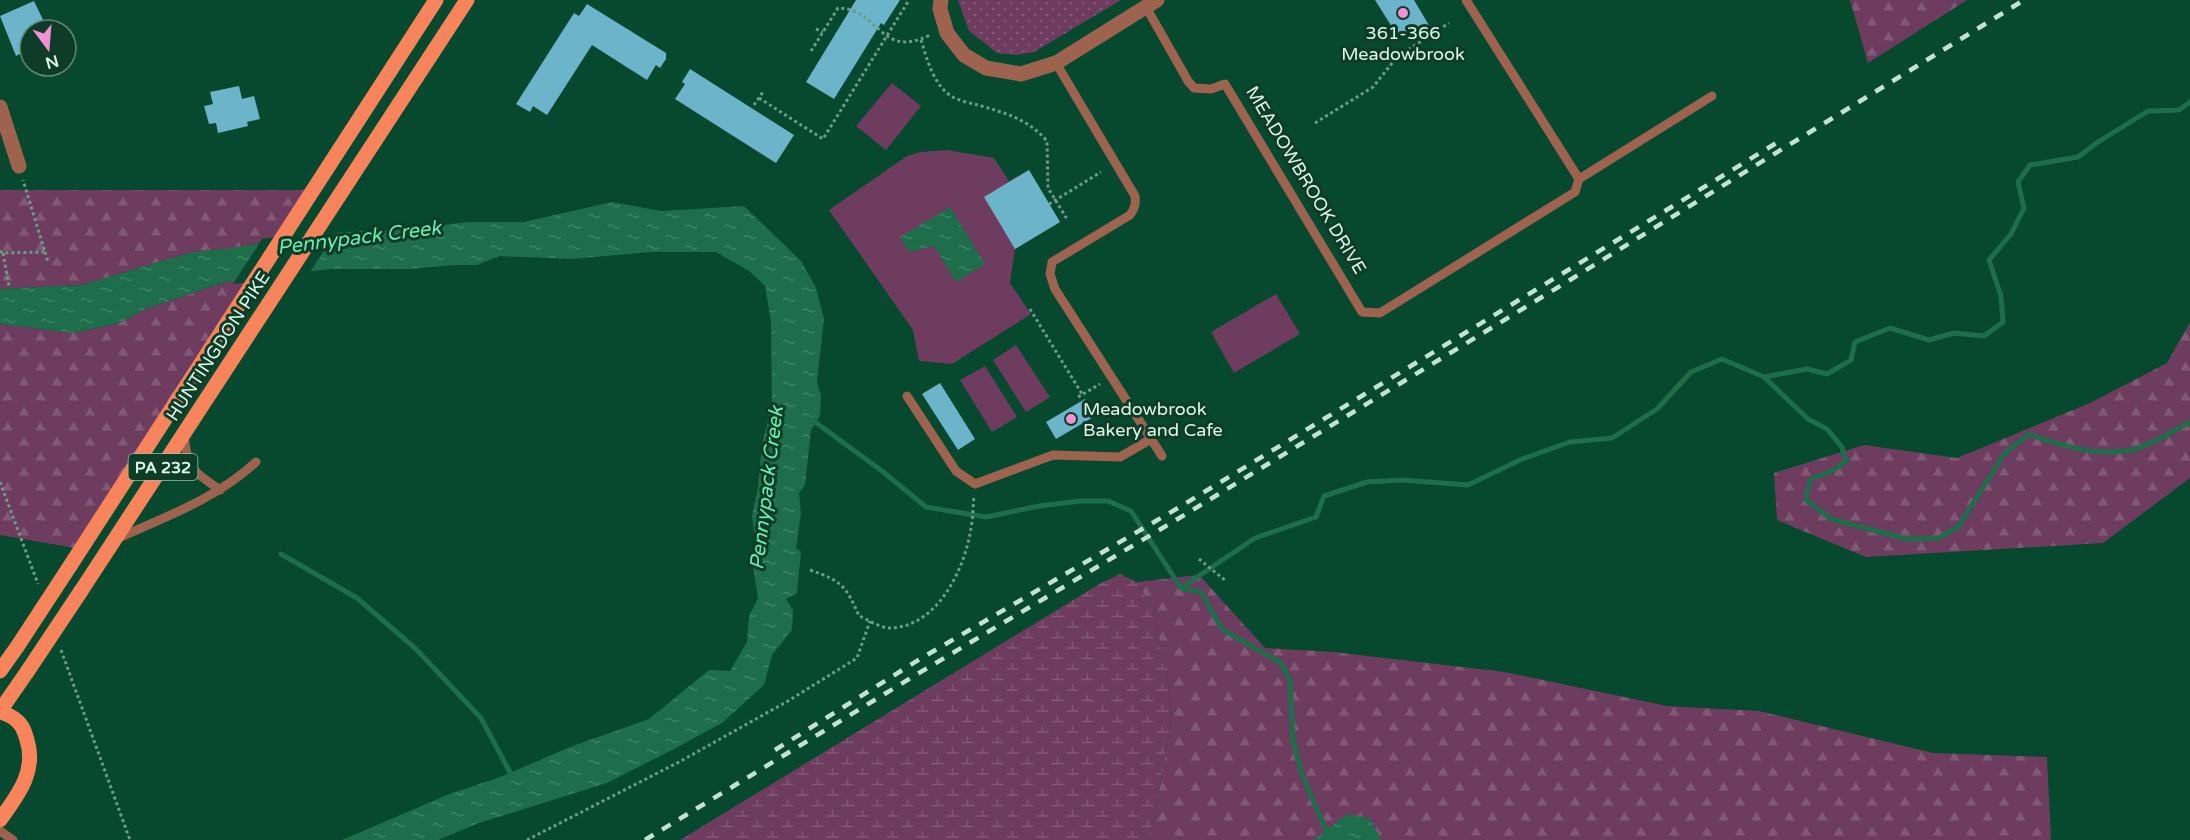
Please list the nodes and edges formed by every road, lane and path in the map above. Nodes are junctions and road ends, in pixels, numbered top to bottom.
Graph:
1 (436, 0) edge
2 (467, 0) edge
3 (909, 0) edge
4 (941, 0) edge
5 (1466, 0) edge
6 (1151, 4) edge
7 (1449, 23) dead end
8 (816, 28) dead end
9 (823, 32) junction
10 (930, 35) dead end
11 (886, 38) junction
12 (921, 40) junction
13 (811, 51) dead end
14 (1056, 63) junction
15 (763, 92) dead end
16 (1712, 96) dead end
17 (759, 98) junction
18 (754, 105) dead end
19 (0, 107) edge
20 (1315, 123) dead end
21 (20, 166) joint
22 (1101, 172) dead end
23 (1579, 179) junction
24 (1055, 200) junction
25 (1049, 204) dead end
26 (1067, 219) dead end
27 (2, 252) edge
28 (45, 252) junction
29 (48, 262) dead end
30 (9, 286) dead end
31 (1030, 309) dead end
32 (1100, 384) dead end
33 (907, 396) dead end
34 (184, 435) junction
35 (1151, 439) junction
36 (1162, 456) dead end
37 (256, 462) dead end
38 (0, 482) edge
39 (220, 490) junction
40 (974, 494) dead end
41 (116, 539) junction
42 (1200, 559) dead end
43 (810, 570) dead end
44 (1226, 581) dead end
45 (40, 588) dead end
46 (870, 621) junction
47 (58, 641) dead end
48 (0, 671) edge
49 (0, 711) edge
50 (0, 820) edge
51 (0, 831) edge
52 (13, 840) edge
53 (130, 840) edge
54 (527, 840) edge

1 - 48 main road, HUNTINGDON PIKE / PA 232, bridge
2 - 34 main road, HUNTINGDON PIKE / PA 232
3 - 11 path
4 - 14 street, MEADOWBROOK DRIVE
5 - 23 lane
6 - 14 street, MEADOWBROOK DRIVE
6 - 23 lane, MEADOWBROOK DRIVE
7 - 20 path
8 - 9 path
9 - 11 path
9 - 13 path
10 - 12 path
11 - 12 path
11 - 17 path
12 - 24 path
14 - 35 lane
15 - 17 path
16 - 23 lane
17 - 18 path
19 - 21 street
21 - 28 path
22 - 24 path
24 - 25 path
24 - 26 path
27 - 28 path
27 - 30 path
28 - 29 path
31 - 32 path
33 - 35 lane
34 - 39 lane
34 - 41 main road, HUNTINGDON PIKE / PA 232
35 - 36 lane
37 - 39 lane
38 - 45 path
39 - 41 lane
40 - 46 path
41 - 49 main road, HUNTINGDON PIKE / PA 232, bridge
42 - 44 path
43 - 46 path
46 - 54 path
47 - 53 path
49 - 50 main road
51 - 52 lane

